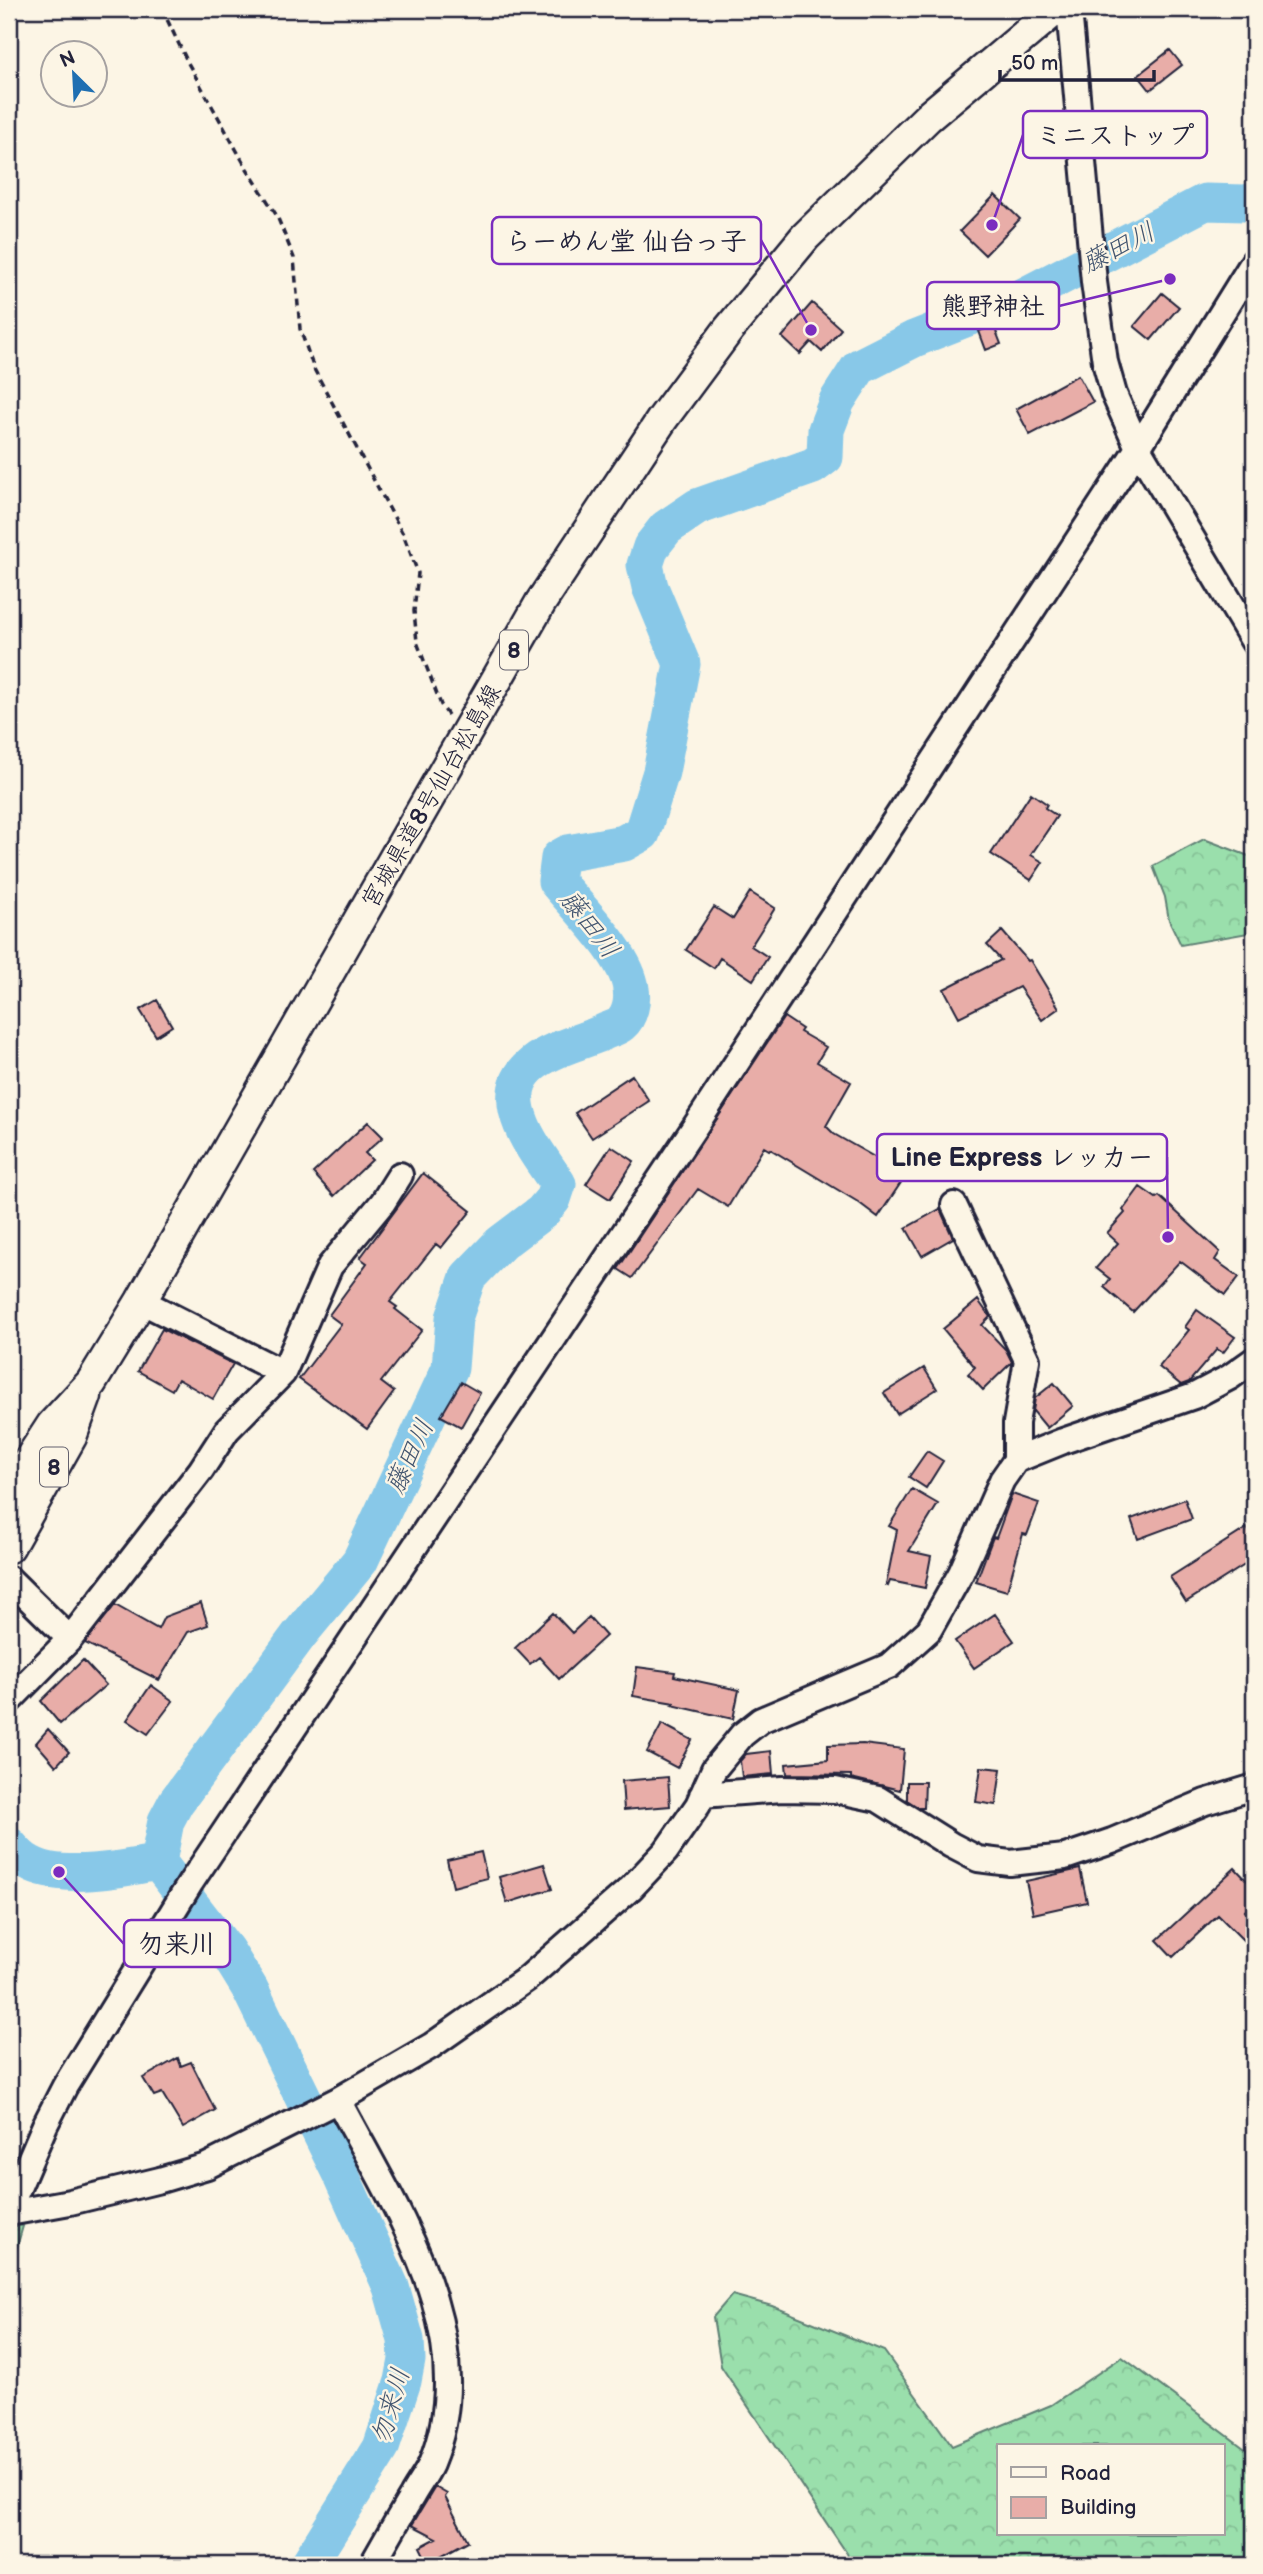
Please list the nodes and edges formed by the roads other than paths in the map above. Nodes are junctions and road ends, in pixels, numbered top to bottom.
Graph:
1 (1056, 9) edge
2 (1069, 9) edge
3 (1254, 261) edge
4 (1138, 448) junction
5 (1254, 642) edge
6 (400, 1175) dead end
7 (954, 1205) dead end
8 (141, 1301) junction
9 (1254, 1360) edge
10 (283, 1373) junction
11 (91, 1382) junction
12 (1016, 1460) junction
13 (9, 1491) edge
14 (9, 1547) edge
15 (9, 1580) edge
16 (70, 1639) junction
17 (9, 1701) edge
18 (1254, 1787) edge
19 (702, 1795) junction
20 (338, 2100) junction
21 (9, 2211) edge
22 (372, 2565) edge

1 - 8 main road, 宮城県道8号仙台松島線 / 8
2 - 4 street
3 - 4 street
4 - 5 street
4 - 21 street
6 - 10 street
7 - 12 street
8 - 10 street
8 - 11 main road, 宮城県道8号仙台松島線 / 8
9 - 12 street
10 - 16 street
11 - 13 main road, 宮城県道8号仙台松島線 / 8
11 - 14 main road, 宮城県道8号仙台松島線 / 8
12 - 19 street
15 - 16 street
16 - 17 street
18 - 19 street
19 - 20 street
20 - 21 street
20 - 22 street

